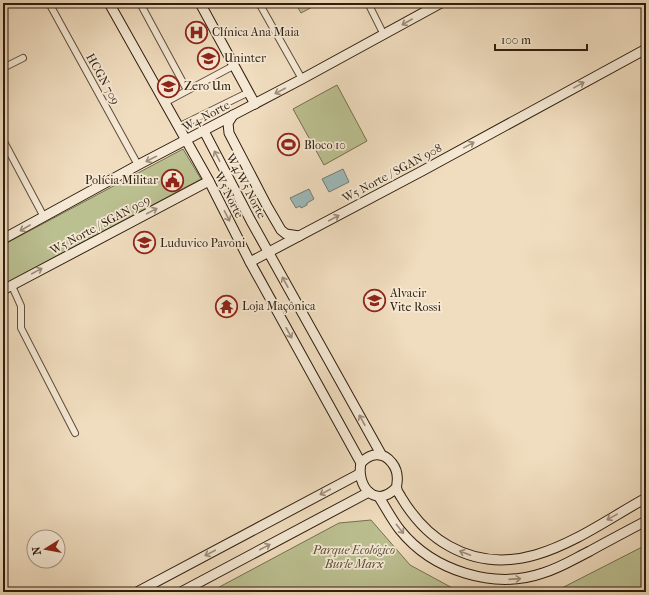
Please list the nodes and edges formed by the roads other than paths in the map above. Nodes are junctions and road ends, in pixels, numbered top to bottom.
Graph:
1 (49, 3) edge
2 (109, 3) edge
3 (140, 3) edge
4 (200, 3) edge
5 (259, 3) edge
6 (368, 3) edge
7 (441, 3) edge
8 (384, 35) junction
9 (646, 48) edge
10 (23, 58) dead end
11 (235, 65) junction
12 (3, 68) edge
13 (302, 79) junction
14 (188, 90) junction
15 (249, 92) junction
16 (164, 102) junction
17 (255, 104) junction
18 (233, 115) junction
19 (178, 127) junction
20 (204, 131) junction
21 (3, 140) edge
22 (186, 140) junction
23 (138, 166) junction
24 (209, 181) junction
25 (44, 217) junction
26 (299, 236) junction
27 (3, 239) edge
28 (268, 252) junction
29 (250, 262) junction
30 (12, 286) junction
31 (3, 290) edge
32 (75, 433) dead end
33 (381, 454) junction
34 (361, 463) junction
35 (359, 474) junction
36 (396, 488) junction
37 (369, 492) junction
38 (379, 497) junction
39 (646, 498) edge
40 (646, 521) edge
41 (137, 592) edge
42 (181, 592) edge

1 - 23 street, HCGN 709
2 - 16 main road, W5 Norte
3 - 14 street
4 - 11 main road
5 - 13 street
6 - 8 street
7 -> 8 main road, W4 Norte
8 - 13 main road, W4 Norte
26 -> 9 main road, W5 Norte / SGAN 908
10 - 12 street
11 - 14 street
11 - 15 main road
13 -> 17 main road, W4 Norte
14 - 16 street
15 - 17 main road
15 - 19 street
16 - 19 main road, W5 Norte
17 - 18 main road, W4 Norte
18 - 20 main road, W4 Norte
18 - 26 main road
19 - 22 main road, W5 Norte
20 - 22 main road, W4 Norte
28 -> 20 main road, W4/W5 Norte
21 - 25 street
22 -> 23 main road, W4 Norte
22 - 24 main road, W5 Norte
23 - 25 main road, W4 Norte
24 -> 29 main road, W5 Norte
30 -> 24 main road, W5 Norte / SGAN 909
25 -> 27 main road, W4 Norte
26 - 28 main road, W5 Norte / SGAN 908
28 - 29 main road, W5 Norte / SGAN 908
33 -> 28 main road, W4/W5 Norte
29 -> 34 main road, W5 Norte
30 - 31 main road, W5 Norte / SGAN 909
30 - 32 street
33 - 34 main road
33 - 36 main road
34 - 35 main road
35 - 37 main road
35 -> 41 main road
36 - 38 main road
39 -> 36 main road
37 - 38 main road
42 -> 37 main road
38 -> 40 main road

